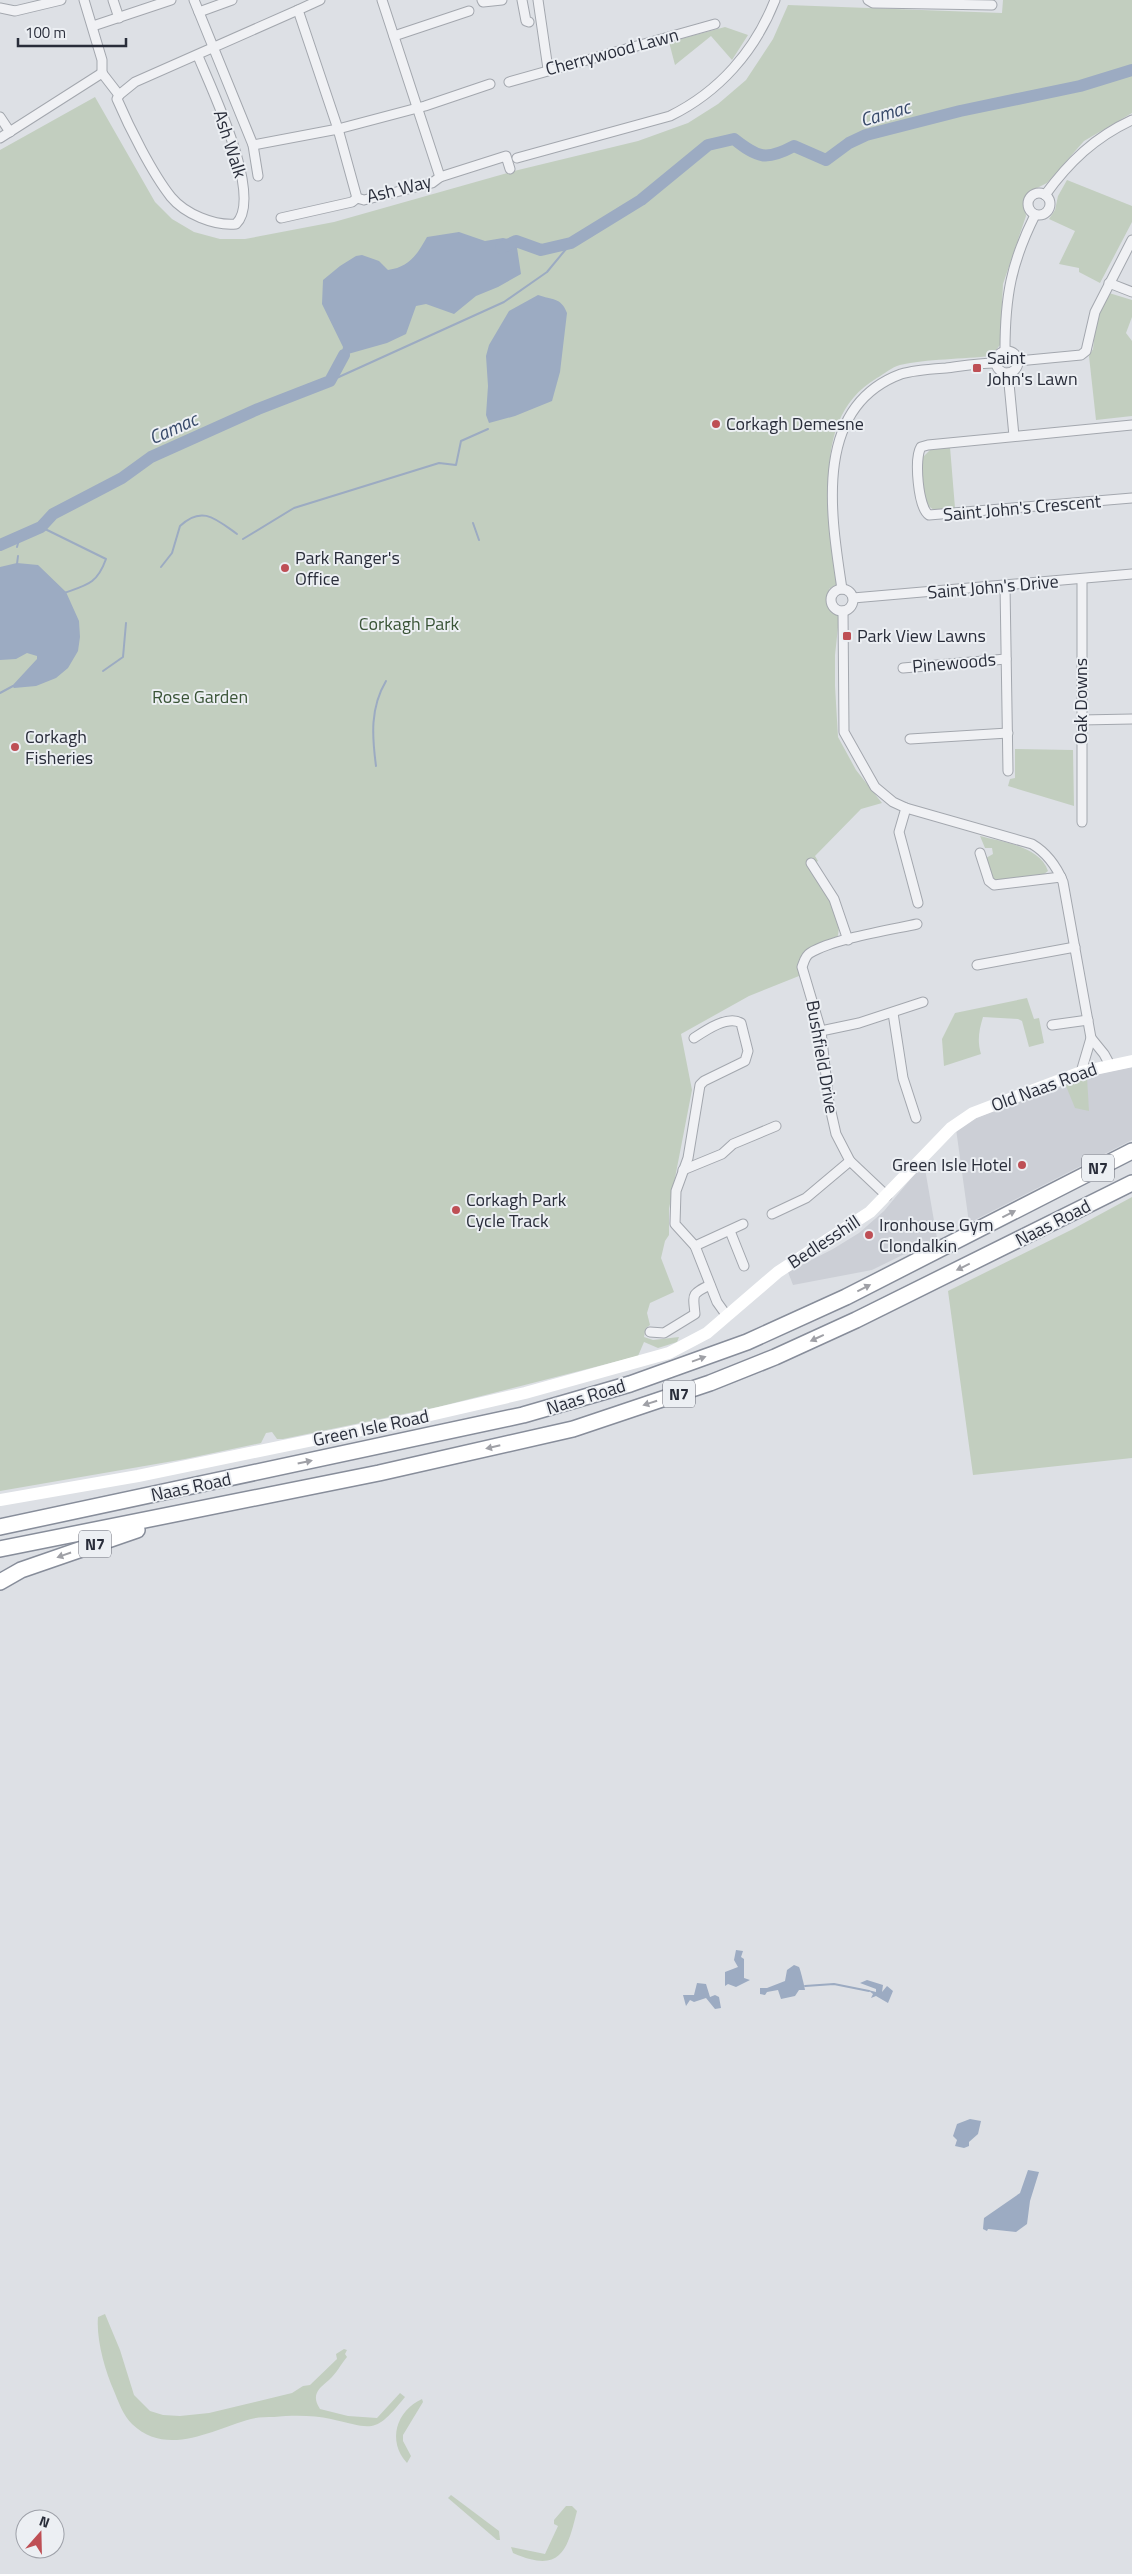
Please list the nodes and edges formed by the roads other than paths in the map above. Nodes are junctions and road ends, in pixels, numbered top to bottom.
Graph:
1 (61, 0) edge
2 (84, 0) edge
3 (113, 0) edge
4 (171, 0) edge
5 (194, 0) edge
6 (232, 0) edge
7 (320, 0) edge
8 (382, 0) edge
9 (482, 0) edge
10 (502, 0) edge
11 (522, 0) edge
12 (538, 0) edge
13 (775, 0) edge
14 (868, 0) edge
15 (992, 6) dead end
16 (0, 8) edge
17 (298, 10) junction
18 (469, 11) dead end
19 (199, 12) junction
20 (119, 18) junction
21 (529, 22) dead end
22 (715, 24) dead end
23 (93, 26) junction
24 (394, 36) junction
25 (212, 49) junction
26 (198, 56) junction
27 (548, 69) junction
28 (102, 73) junction
29 (509, 82) dead end
30 (490, 84) dead end
31 (119, 95) junction
32 (418, 107) junction
33 (0, 117) edge
34 (1132, 120) edge
35 (338, 128) junction
36 (10, 132) junction
37 (0, 138) edge
38 (254, 145) junction
39 (517, 158) dead end
40 (510, 169) dead end
41 (258, 176) dead end
42 (440, 177) junction
43 (1046, 195) junction
44 (357, 198) junction
45 (1035, 215) junction
46 (281, 218) dead end
47 (1132, 240) edge
48 (1109, 283) junction
49 (1132, 292) edge
50 (1005, 350) junction
51 (1018, 361) junction
52 (995, 363) junction
53 (1008, 373) junction
54 (1132, 424) edge
55 (1014, 436) junction
56 (1132, 498) edge
57 (1132, 574) edge
58 (1082, 580) junction
59 (1005, 586) junction
60 (842, 589) junction
61 (853, 598) junction
62 (843, 611) junction
63 (1006, 659) junction
64 (903, 668) dead end
65 (1132, 719) edge
66 (1081, 720) junction
67 (1008, 733) junction
68 (910, 739) dead end
69 (1008, 771) dead end
70 (902, 807) junction
71 (1082, 822) dead end
72 (980, 853) dead end
73 (811, 863) dead end
74 (1061, 877) junction
75 (918, 903) dead end
76 (917, 924) dead end
77 (848, 940) junction
78 (1075, 947) junction
79 (977, 965) dead end
80 (922, 1002) dead end
81 (893, 1012) junction
82 (1088, 1020) junction
83 (1052, 1026) dead end
84 (821, 1031) junction
85 (694, 1038) dead end
86 (1091, 1038) junction
87 (1132, 1061) edge
88 (1110, 1065) junction
89 (1081, 1072) junction
90 (916, 1118) dead end
91 (959, 1122) joint
92 (776, 1126) dead end
93 (1132, 1151) edge
94 (850, 1161) junction
95 (683, 1170) junction
96 (1132, 1183) edge
97 (887, 1196) junction
98 (772, 1214) dead end
99 (744, 1224) dead end
100 (730, 1230) junction
101 (695, 1246) junction
102 (744, 1266) dead end
103 (710, 1285) junction
104 (727, 1316) junction
105 (650, 1332) dead end
106 (135, 1499) junction
107 (0, 1500) edge
108 (192, 1510) junction
109 (0, 1519) edge
110 (0, 1527) edge
111 (0, 1549) edge
112 (0, 1582) edge

1 - 16 street
2 - 23 street
3 - 20 street
4 - 20 street
5 - 19 street
6 - 19 street
7 - 17 street
8 - 24 street
9 - 10 street
11 - 21 street
12 - 27 street
13 - 39 street
14 - 15 street
17 - 25 street
17 - 35 street, Ash Way
18 - 24 street
19 - 25 street
20 - 23 street
22 - 27 street, Cherrywood Lawn
23 - 28 street
24 - 32 street
25 - 26 street
25 - 38 street
26 - 31 street
26 - 31 street, Ash Walk
27 - 29 street, Cherrywood Lawn
28 - 31 street
28 - 36 street
30 - 32 street
32 - 35 street
32 - 42 street
33 - 36 street
34 - 43 street
35 - 38 street
35 - 44 street, Ash Way
36 - 37 street
38 - 41 street
40 - 42 street, Ash Way
42 - 44 street, Ash Way
43 - 45 street
43 - 45 street
44 - 46 street, Ash Way
45 - 50 street
47 - 48 street
48 - 49 street
48 - 51 street
50 - 51 street
50 - 52 street
51 - 53 street
52 - 53 street
52 - 60 street
53 - 55 street
54 - 55 street, Saint John's Crescent
55 - 56 street, Saint John's Crescent
57 - 58 street, Saint John's Drive
58 - 59 street, Saint John's Drive
58 - 66 street, Oak Downs
59 - 61 street, Saint John's Drive
59 - 63 street, Pinewoods
60 - 61 street
60 - 62 street
61 - 62 street
62 - 70 street
63 - 64 street, Pinewoods
63 - 67 street, Pinewoods
65 - 66 street
66 - 71 street, Oak Downs
67 - 68 street
67 - 69 street, Pinewoods
70 - 74 street
70 - 75 street
72 - 74 street
73 - 77 street
74 - 78 street
76 - 77 street, Bushfield Drive
77 - 84 street, Bushfield Drive
78 - 79 street
78 - 82 street
80 - 81 street
81 - 84 street
81 - 90 street
82 - 83 street
82 - 86 street
84 - 94 street, Bushfield Drive
85 - 95 street
86 - 88 street
86 - 89 street
87 - 88 street, Old Naas Road
88 - 89 street, Old Naas Road
89 - 91 street, Old Naas Road
91 - 97 street, Bedlesshill
92 - 95 street
106 -> 93 highway, Naas Road / N7
94 - 97 street, Bushfield Drive
94 - 98 street
95 - 101 street
96 -> 108 highway, Naas Road / N7
97 - 104 street, Bedlesshill
99 - 100 street
100 - 101 street
100 - 102 street
101 - 103 street
103 - 104 street
103 - 105 street
104 - 107 street, Green Isle Road
106 - 109 highway, N7
106 - 110 highway, Naas Road / N7
108 - 111 highway, Naas Road / N7
108 -> 112 highway, N7

